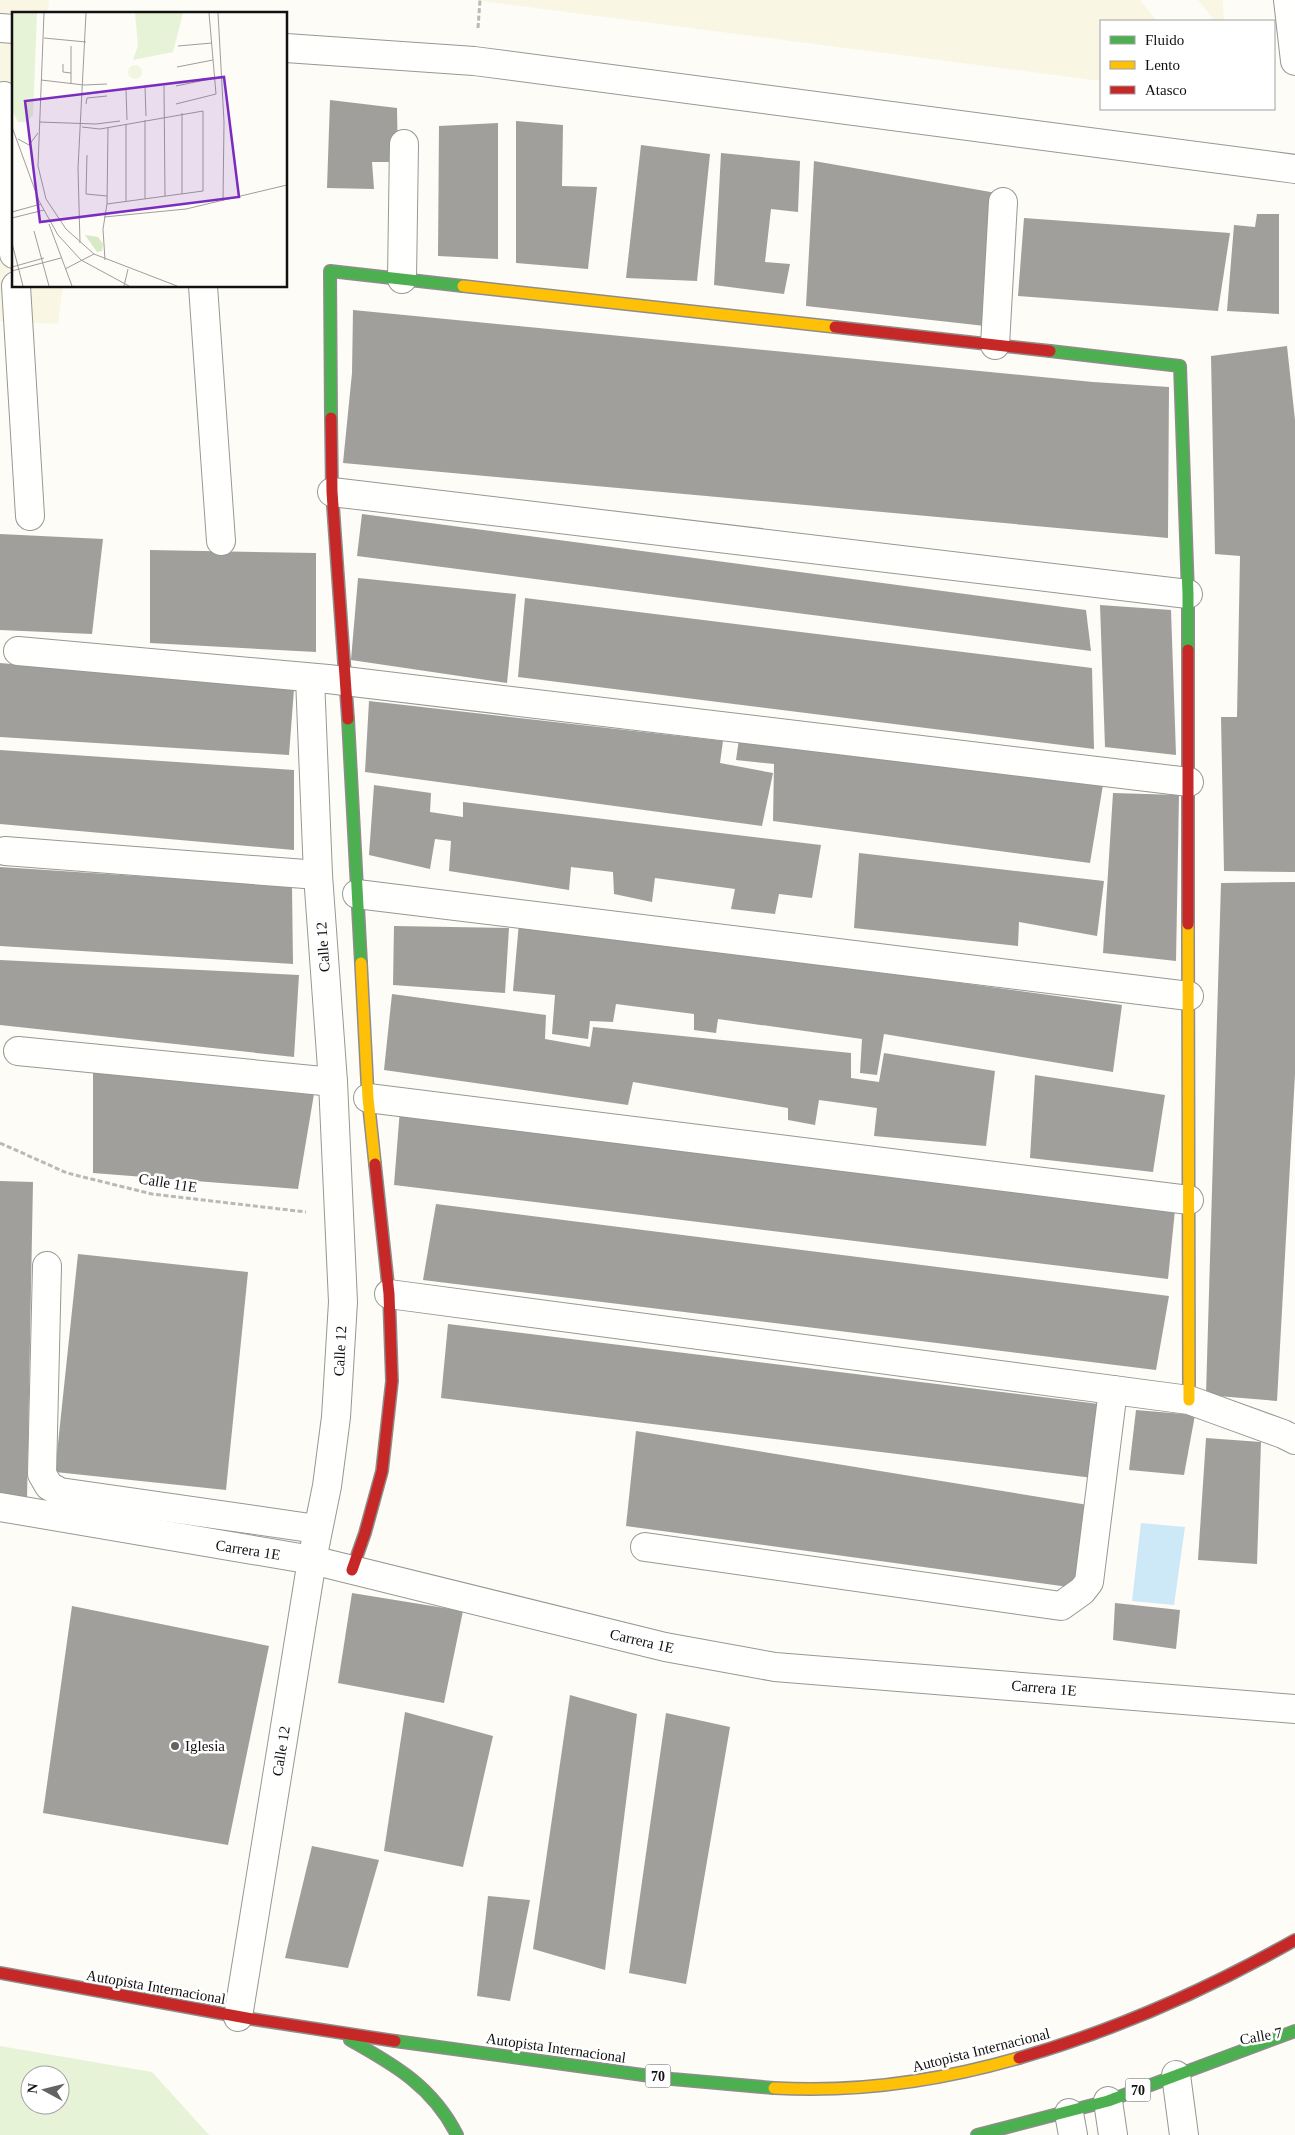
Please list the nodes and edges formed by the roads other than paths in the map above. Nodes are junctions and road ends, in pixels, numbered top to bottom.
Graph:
1 (1288, 0) edge
2 (288, 48) edge
3 (1295, 61) edge
4 (6, 96) edge
5 (404, 144) dead end
6 (1295, 169) edge
7 (1003, 202) dead end
8 (12, 214) edge
9 (402, 279) junction
10 (16, 288) edge
11 (203, 288) edge
12 (995, 345) junction
13 (332, 492) junction
14 (30, 516) dead end
15 (221, 541) dead end
16 (1188, 594) junction
17 (18, 651) dead end
18 (310, 678) junction
19 (346, 682) junction
20 (1189, 782) junction
21 (5, 851) dead end
22 (318, 875) junction
23 (358, 894) junction
24 (1189, 996) junction
25 (18, 1051) dead end
26 (333, 1082) junction
27 (368, 1098) junction
28 (1189, 1200) junction
29 (47, 1266) dead end
30 (389, 1294) junction
31 (1113, 1390) junction
32 (1189, 1400) junction
33 (1295, 1440) edge
34 (0, 1508) edge
35 (317, 1529) junction
36 (645, 1547) dead end
37 (312, 1560) junction
38 (352, 1570) junction
39 (1295, 1709) edge
40 (1295, 1940) edge
41 (0, 1973) edge
42 (238, 2017) junction
43 (1295, 2030) edge
44 (338, 2034) junction
45 (1286, 2047) dead end
46 (1232, 2056) junction
47 (1176, 2075) junction
48 (1108, 2102) junction
49 (1071, 2124) edge
50 (457, 2135) edge
51 (977, 2135) edge
52 (1113, 2135) edge
53 (1184, 2135) edge

1 - 3 street
2 - 6 street
4 - 8 street
5 - 9 street
7 - 12 street
9 - 12 main road
9 - 13 main road
10 - 14 street
11 - 15 street
12 - 16 main road
13 - 16 street
13 - 19 main road
16 - 20 main road
17 - 18 street
18 - 19 street
18 - 22 street, Calle 12
19 - 20 street
19 - 23 main road
20 - 24 main road
21 - 22 street
22 - 26 street, Calle 12
23 - 24 street
23 - 27 main road
24 - 28 main road
25 - 26 street
26 - 35 street, Calle 12
27 - 28 street
27 - 30 main road
28 - 32 main road
29 - 35 street
30 - 31 street
30 - 38 main road
31 - 32 street
31 - 36 street
32 - 33 street
34 - 37 street, Carrera 1E
35 - 37 street, Calle 12
37 - 38 street, Carrera 1E
37 - 42 street, Calle 12
38 - 39 street, Carrera 1E
40 - 44 main road, Autopista Internacional / 70
41 - 42 main road, Autopista Internacional / 70
42 - 44 main road, Autopista Internacional / 70
43 - 46 main road, 70
44 - 50 main road
45 - 46 main road, Calle 7
46 - 47 main road, 70
47 - 48 main road, 70
47 - 53 street
48 - 49 main road, 70
48 - 52 street
49 - 51 main road, 70

